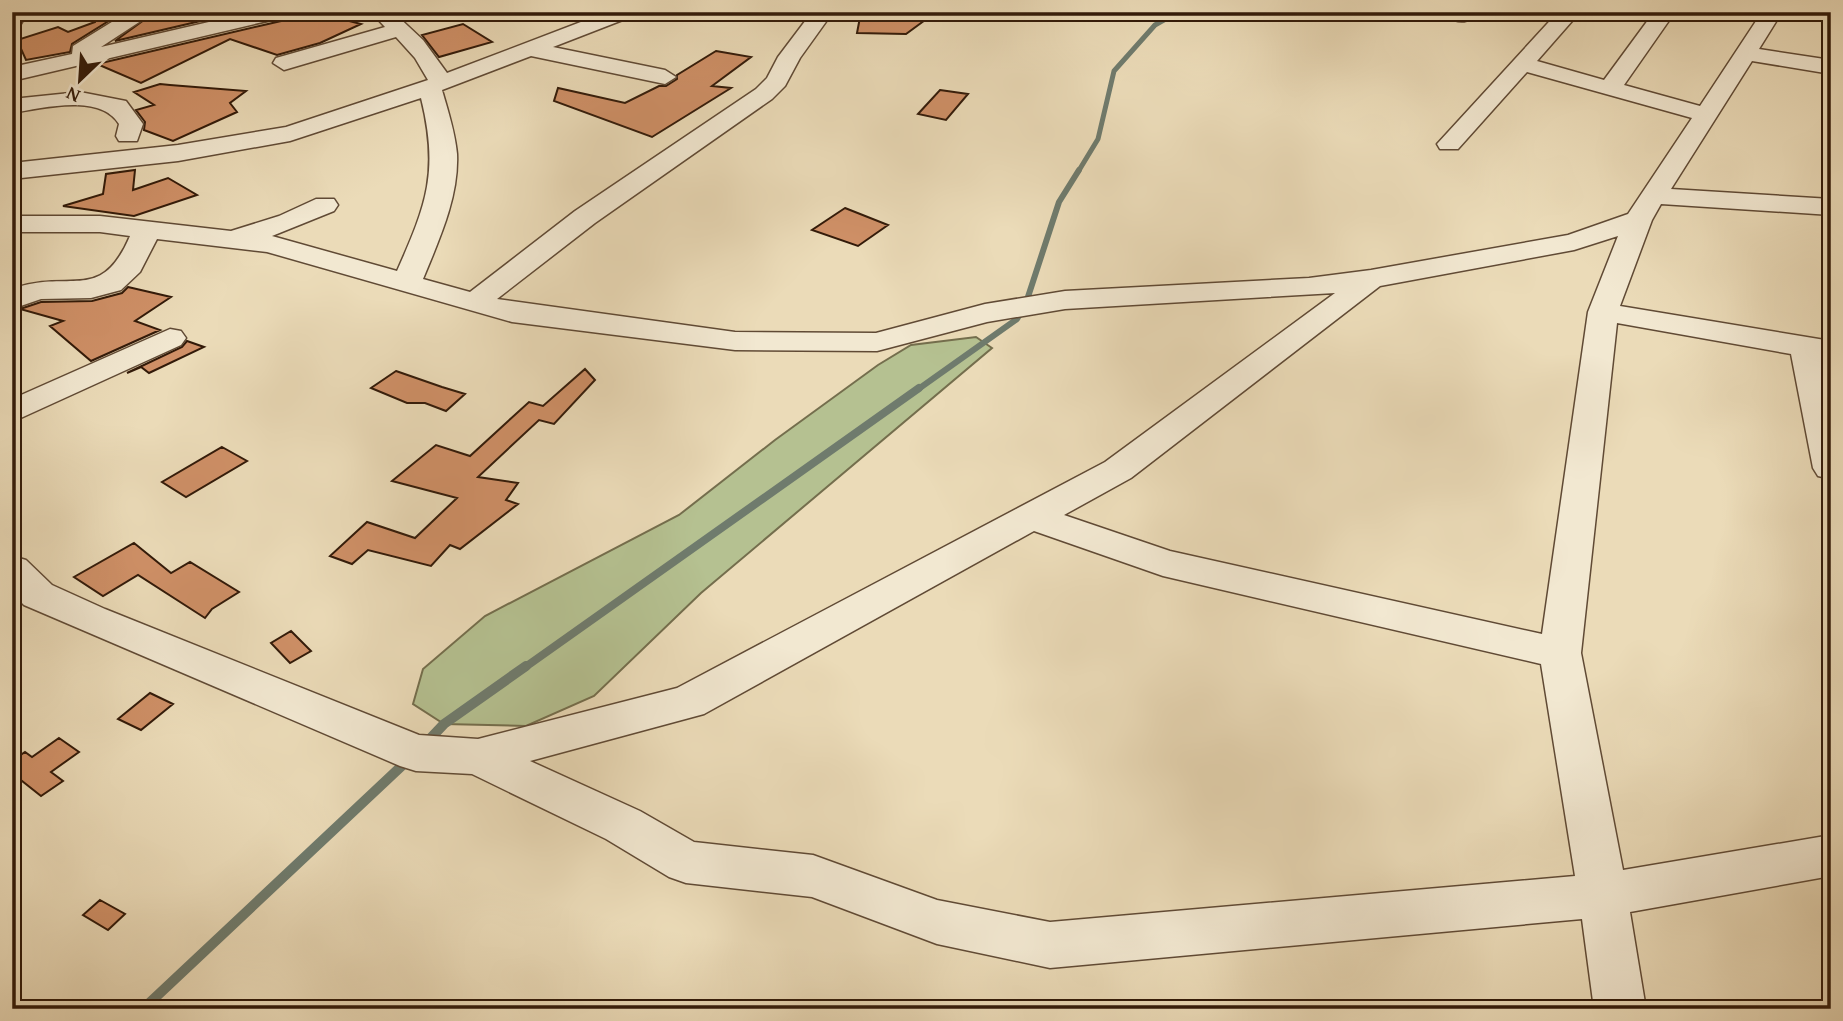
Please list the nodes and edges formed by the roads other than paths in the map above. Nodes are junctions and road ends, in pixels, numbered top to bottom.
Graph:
1 (18, 12) edge
2 (279, 12) edge
3 (380, 12) edge
4 (581, 12) edge
5 (823, 12) edge
6 (1570, 12) edge
7 (1665, 12) edge
8 (1772, 12) edge
9 (143, 13) edge
10 (617, 16) edge
11 (12, 23) edge
12 (400, 29) junction
13 (529, 49) junction
14 (1746, 53) junction
15 (74, 60) junction
16 (284, 63) dead end
17 (1522, 64) junction
18 (1831, 67) edge
19 (12, 74) edge
20 (665, 77) dead end
21 (436, 85) junction
22 (1610, 88) junction
23 (12, 106) edge
24 (1707, 115) junction
25 (128, 136) dead end
26 (1449, 145) dead end
27 (12, 171) edge
28 (325, 205) dead end
29 (1831, 206) edge
30 (1646, 208) junction
31 (12, 224) edge
32 (147, 230) junction
33 (229, 241) junction
34 (1371, 279) junction
35 (407, 283) junction
36 (12, 300) edge
37 (473, 304) junction
38 (1603, 312) junction
39 (170, 338) dead end
40 (1818, 349) edge
41 (12, 412) edge
42 (1831, 468) edge
43 (1032, 517) junction
44 (12, 569) edge
45 (1560, 653) junction
46 (478, 757) junction
47 (1831, 855) edge
48 (1603, 895) junction
49 (1620, 1009) edge

1 - 11 street
2 - 15 street
3 - 12 street
4 - 10 street
5 - 37 street
6 - 17 street
7 - 22 street
8 - 14 street
9 - 15 street
10 - 13 street
12 - 16 street
12 - 21 street
13 - 20 street
13 - 21 street
14 - 18 street
14 - 24 street
15 - 19 street
17 - 22 street
17 - 26 street
21 - 27 street
21 - 35 street
22 - 24 street
23 - 25 street
24 - 30 street
28 - 33 street
29 - 30 street
30 - 34 street
30 - 38 street
31 - 32 street
32 - 33 street
32 - 36 street
33 - 35 street
34 - 37 street
34 - 43 street
35 - 37 street
38 - 40 street
38 - 45 street
39 - 41 street
40 - 42 street
43 - 45 street
43 - 46 street
44 - 46 street
45 - 48 street
46 - 48 street
47 - 48 street
48 - 49 street

